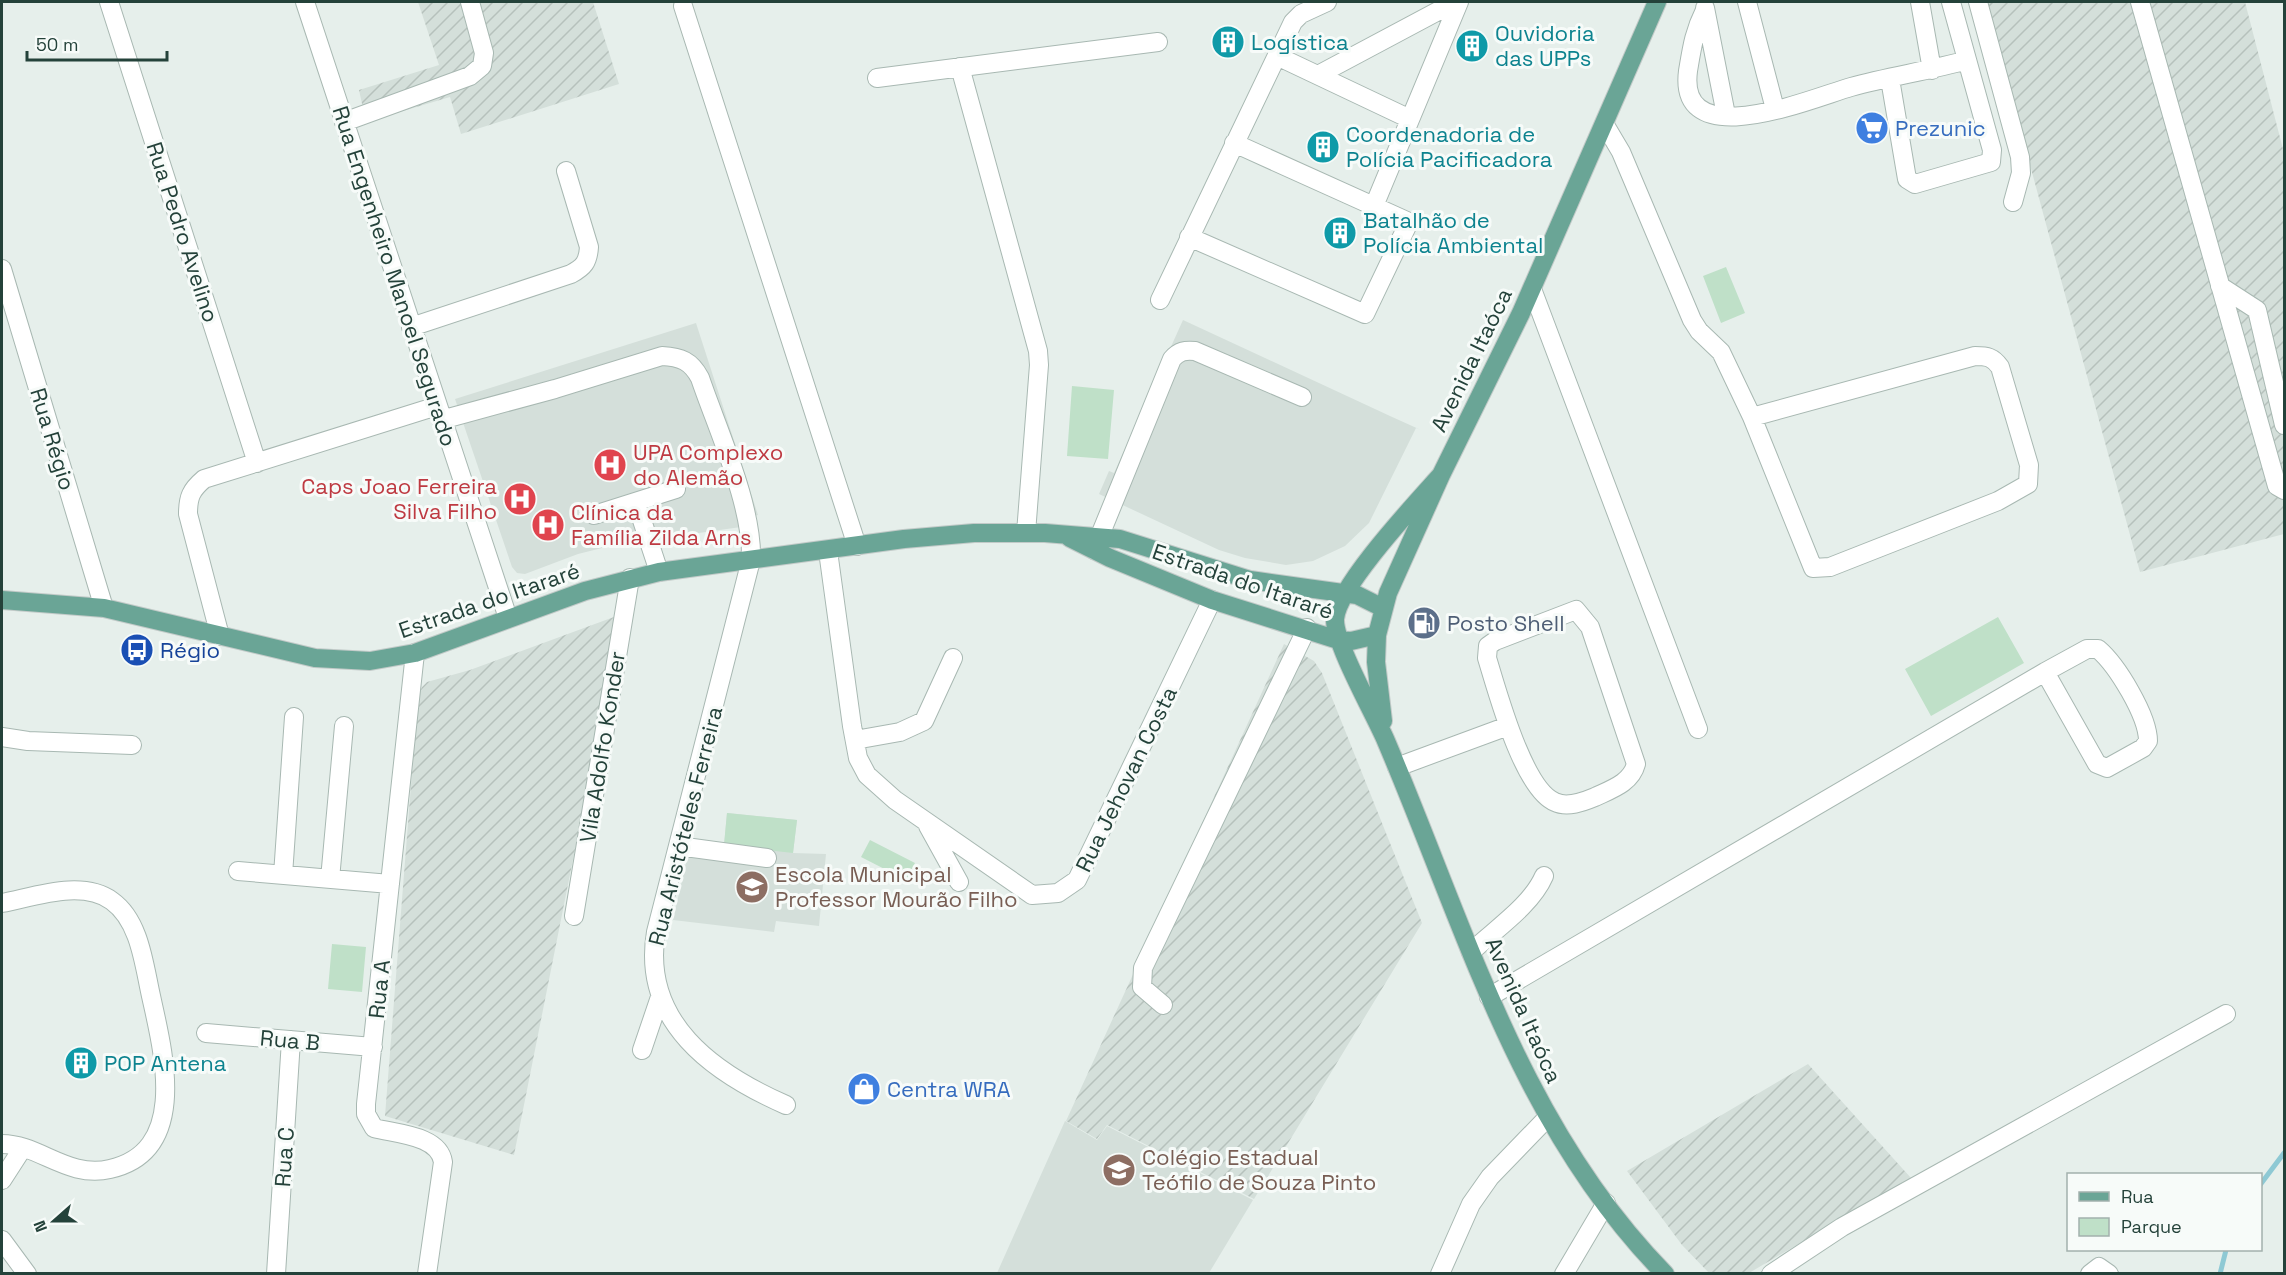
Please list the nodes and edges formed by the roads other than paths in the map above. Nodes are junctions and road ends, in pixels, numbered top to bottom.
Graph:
1 (109, 2) edge
2 (305, 2) edge
3 (470, 2) edge
4 (1327, 2) edge
5 (1457, 2) edge
6 (1747, 2) edge
7 (1920, 2) edge
8 (1951, 2) edge
9 (1978, 2) edge
10 (2140, 2) edge
11 (1657, 4) edge
12 (683, 6) dead end
13 (1704, 6) edge
14 (1158, 42) dead end
15 (1277, 56) junction
16 (1967, 60) junction
17 (960, 68) junction
18 (1932, 70) junction
19 (1318, 75) junction
20 (877, 78) dead end
21 (1890, 79) junction
22 (1775, 110) junction
23 (1726, 115) junction
24 (1410, 118) junction
25 (344, 122) junction
26 (1605, 125) junction
27 (1234, 143) junction
28 (566, 171) dead end
29 (2013, 202) dead end
30 (1374, 206) junction
31 (1189, 237) junction
32 (2, 269) edge
33 (2220, 286) junction
34 (1532, 289) junction
35 (1160, 300) dead end
36 (411, 327) junction
37 (1302, 397) dead end
38 (439, 413) junction
39 (1752, 417) junction
40 (2284, 425) edge
41 (256, 463) junction
42 (1441, 475) junction
43 (676, 489) dead end
44 (2284, 490) edge
45 (636, 502) junction
46 (594, 515) dead end
47 (1026, 533) junction
48 (1096, 543) junction
49 (857, 546) junction
50 (828, 551) junction
51 (752, 560) junction
52 (659, 572) junction
53 (630, 578) junction
54 (1345, 593) junction
55 (2, 600) edge
56 (1212, 600) junction
57 (104, 608) junction
58 (1383, 608) junction
59 (508, 618) junction
60 (1307, 628) junction
61 (1377, 635) junction
62 (219, 636) junction
63 (1338, 640) junction
64 (415, 653) junction
65 (953, 658) dead end
66 (2045, 672) junction
67 (294, 717) dead end
68 (344, 726) dead end
69 (1508, 726) junction
70 (1698, 729) dead end
71 (2, 737) edge
72 (855, 740) junction
73 (1386, 741) junction
74 (132, 745) dead end
75 (1397, 767) junction
76 (926, 822) junction
77 (678, 846) junction
78 (767, 858) dead end
79 (238, 872) dead end
80 (283, 875) junction
81 (1544, 876) dead end
82 (330, 879) junction
83 (959, 882) dead end
84 (390, 884) junction
85 (2, 903) edge
86 (574, 916) dead end
87 (1471, 952) junction
88 (660, 997) junction
89 (1489, 997) junction
90 (1163, 1005) dead end
91 (2226, 1014) dead end
92 (206, 1033) dead end
93 (291, 1040) junction
94 (374, 1047) junction
95 (642, 1050) dead end
96 (786, 1105) dead end
97 (1548, 1117) junction
98 (2, 1144) edge
99 (22, 1149) junction
100 (2, 1180) edge
101 (1606, 1203) junction
102 (2, 1240) edge
103 (27, 1274) edge
104 (276, 1274) edge
105 (427, 1274) edge
106 (1440, 1274) edge
107 (1564, 1274) edge
108 (1665, 1274) edge
109 (1771, 1274) edge
110 (2090, 1274) edge
111 (2109, 1274) edge

1 - 41 street, Rua Pedro Avelino
2 - 25 street, Rua Engenheiro Manoel Segurado
3 - 25 street
4 - 15 street
5 - 19 street
5 - 24 street
6 - 22 street
7 - 18 street
8 - 16 street
9 - 29 street
10 - 33 street
11 - 26 main road, Avenida Itaóca
12 - 49 street
13 - 23 street
13 - 23 street
14 - 17 street
15 - 19 street
15 - 27 street
16 - 18 street
16 - 21 street
17 - 20 street
17 - 47 street
18 - 21 street
19 - 24 street
21 - 22 street
22 - 23 street
24 - 30 street
25 - 36 street, Rua Engenheiro Manoel Segurado
26 - 34 main road, Avenida Itaóca
26 - 39 street
27 - 30 street
27 - 31 street
28 - 36 street
30 - 31 street
31 - 35 street
32 - 57 street, Rua Régio
33 - 40 street
33 - 44 street
34 - 42 main road, Avenida Itaóca
34 - 70 street
36 - 38 street, Rua Engenheiro Manoel Segurado
37 - 48 street
38 - 41 street, Rua Aristóteles Ferreira
38 - 51 street, Rua Aristóteles Ferreira
38 - 59 street, Rua Engenheiro Manoel Segurado
39 - 39 street
41 - 62 street, Rua Aristóteles Ferreira
42 - 54 main road, Avenida Itaóca
42 - 58 main road, Avenida Itaóca
43 - 45 street
45 - 46 street
45 - 52 street
47 - 48 main road, Estrada do Itararé
47 - 49 main road, Estrada do Itararé
48 - 54 main road, Estrada do Itararé
48 - 56 main road, Estrada do Itararé
49 - 50 main road, Estrada do Itararé
50 - 51 main road, Estrada do Itararé
50 - 72 street, Rua Jehovan Costa
51 - 52 main road, Estrada do Itararé
51 - 77 street, Rua Aristóteles Ferreira
52 - 53 main road, Estrada do Itararé
53 - 59 main road, Estrada do Itararé
53 - 86 street, Vila Adolfo Konder
54 - 58 main road, Estrada do Itararé
54 - 63 main road, Avenida Itaóca
55 - 57 main road, Estrada do Itararé
56 - 60 main road, Estrada do Itararé
56 - 76 street, Rua Jehovan Costa
57 - 62 main road, Estrada do Itararé
58 - 61 main road
59 - 64 main road, Estrada do Itararé
60 - 63 main road, Estrada do Itararé
60 - 90 street
61 - 63 main road, Estrada do Itararé
61 - 73 main road, Avenida Itaóca
62 - 64 main road, Estrada do Itararé
63 - 73 main road, Avenida Itaóca
64 - 84 street, Rua A
65 - 72 street
66 - 66 street
66 - 89 street
67 - 80 street
68 - 82 street
69 - 69 street
69 - 75 street
71 - 74 street
72 - 76 street, Rua Jehovan Costa
73 - 75 main road, Avenida Itaóca
75 - 87 main road, Avenida Itaóca
76 - 83 street
77 - 78 street
77 - 88 street, Rua Aristóteles Ferreira
79 - 80 street
80 - 82 street
81 - 87 street
82 - 84 street
84 - 94 street, Rua A
85 - 99 street
87 - 89 main road, Avenida Itaóca
88 - 95 street
88 - 96 street, Rua Aristóteles Ferreira
89 - 97 main road, Avenida Itaóca
91 - 109 street
92 - 93 street, Rua B
93 - 94 street, Rua B
93 - 104 street, Rua C
94 - 105 street, Rua A
97 - 101 main road, Avenida Itaóca
97 - 106 street
98 - 99 street
99 - 100 street
101 - 107 street
101 - 108 main road, Avenida Itaóca
102 - 103 street
110 - 111 street

